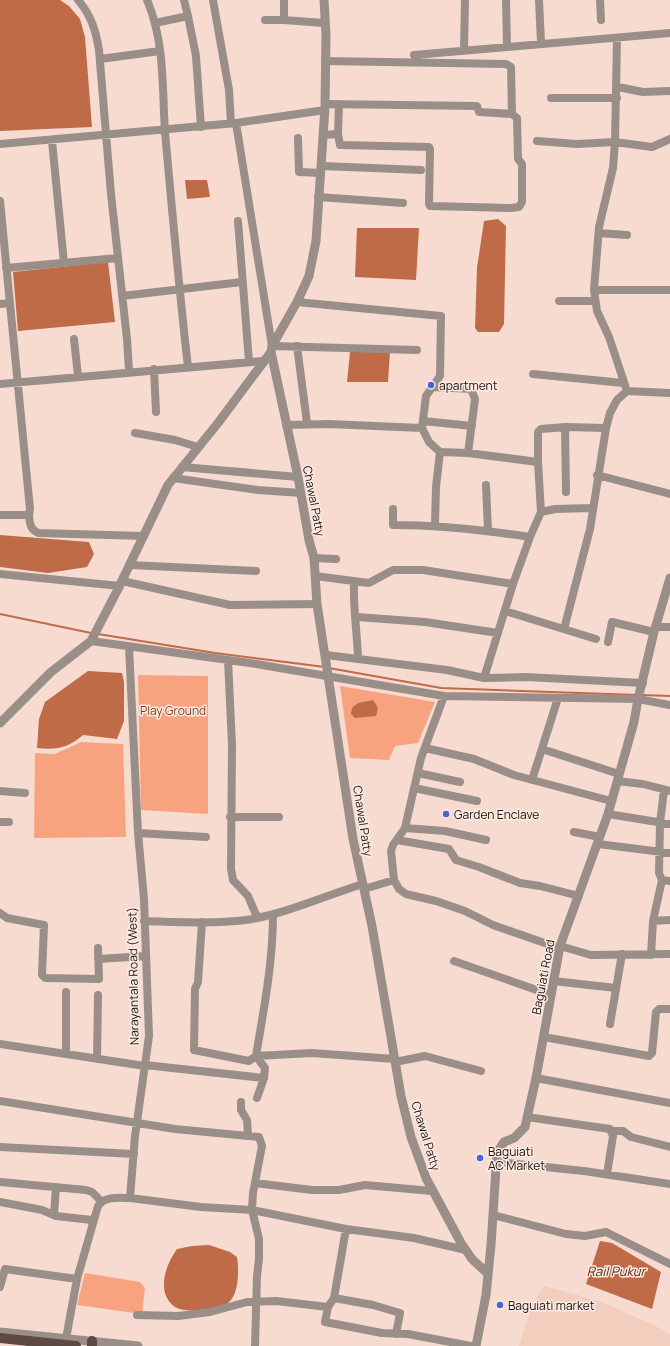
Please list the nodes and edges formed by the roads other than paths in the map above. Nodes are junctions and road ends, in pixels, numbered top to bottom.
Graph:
1 (78, 0) edge
2 (147, 0) edge
3 (184, 0) edge
4 (212, 0) edge
5 (284, 0) edge
6 (324, 0) edge
7 (465, 0) edge
8 (506, 0) edge
9 (539, 0) edge
10 (600, 0) edge
11 (188, 16) junction
12 (265, 20) dead end
13 (284, 20) junction
14 (601, 20) dead end
15 (155, 23) junction
16 (324, 23) junction
17 (670, 33) edge
18 (618, 38) junction
19 (541, 43) junction
20 (507, 46) junction
21 (464, 50) junction
22 (160, 51) junction
23 (414, 55) dead end
24 (100, 59) junction
25 (325, 61) junction
26 (618, 87) junction
27 (670, 91) edge
28 (550, 98) dead end
29 (617, 98) junction
30 (339, 104) junction
31 (325, 107) junction
32 (512, 114) junction
33 (233, 123) junction
34 (201, 126) junction
35 (165, 129) junction
36 (323, 134) junction
37 (338, 134) junction
38 (107, 136) junction
39 (298, 138) dead end
40 (670, 139) edge
41 (52, 140) junction
42 (537, 141) dead end
43 (615, 142) junction
44 (0, 144) edge
45 (321, 169) junction
46 (422, 170) dead end
47 (318, 197) junction
48 (0, 201) edge
49 (403, 203) dead end
50 (238, 221) dead end
51 (599, 233) junction
52 (627, 235) dead end
53 (118, 258) junction
54 (64, 264) junction
55 (6, 268) junction
56 (242, 282) junction
57 (179, 289) junction
58 (594, 290) junction
59 (670, 290) edge
60 (122, 296) junction
61 (560, 301) dead end
62 (595, 301) junction
63 (297, 302) junction
64 (9, 303) junction
65 (0, 304) edge
66 (74, 339) dead end
67 (297, 346) junction
68 (271, 349) junction
69 (417, 350) dead end
70 (263, 360) junction
71 (249, 362) junction
72 (188, 367) junction
73 (154, 369) junction
74 (129, 371) junction
75 (534, 374) dead end
76 (78, 376) junction
77 (18, 382) junction
78 (0, 384) edge
79 (433, 387) junction
80 (625, 387) junction
81 (670, 393) edge
82 (156, 412) dead end
83 (307, 423) junction
84 (423, 424) junction
85 (286, 425) junction
86 (472, 426) junction
87 (565, 427) junction
88 (606, 428) junction
89 (135, 433) dead end
90 (198, 447) junction
91 (440, 452) junction
92 (468, 453) junction
93 (538, 462) junction
94 (182, 467) junction
95 (597, 474) junction
96 (298, 477) junction
97 (173, 478) junction
98 (486, 485) dead end
99 (566, 492) dead end
100 (301, 493) junction
101 (670, 494) edge
102 (592, 508) junction
103 (393, 509) dead end
104 (541, 512) junction
105 (0, 515) edge
106 (29, 516) junction
107 (435, 525) junction
108 (488, 530) junction
109 (144, 536) junction
110 (530, 537) junction
111 (314, 558) junction
112 (336, 559) dead end
113 (130, 565) junction
114 (256, 571) dead end
115 (0, 574) edge
116 (315, 576) junction
117 (670, 578) edge
118 (354, 582) junction
119 (121, 583) junction
120 (513, 584) junction
121 (317, 604) junction
122 (505, 611) junction
123 (356, 617) junction
124 (670, 627) edge
125 (564, 629) junction
126 (655, 630) junction
127 (498, 633) junction
128 (596, 639) dead end
129 (91, 641) junction
130 (608, 642) dead end
131 (130, 647) junction
132 (326, 657) junction
133 (358, 657) junction
134 (228, 660) junction
135 (329, 676) junction
136 (484, 678) junction
137 (643, 683) junction
138 (444, 696) junction
139 (558, 698) junction
140 (638, 699) junction
141 (670, 705) edge
142 (0, 723) edge
143 (425, 748) junction
144 (542, 749) junction
145 (418, 773) junction
146 (618, 777) junction
147 (532, 780) junction
148 (460, 782) dead end
149 (414, 788) junction
150 (667, 790) edge
151 (0, 791) edge
152 (24, 793) dead end
153 (477, 801) dead end
154 (611, 801) junction
155 (608, 814) junction
156 (230, 817) junction
157 (279, 817) dead end
158 (0, 822) edge
159 (9, 822) dead end
160 (660, 823) junction
161 (670, 824) edge
162 (405, 828) junction
163 (574, 832) dead end
164 (138, 833) junction
165 (206, 837) dead end
166 (397, 840) junction
167 (486, 840) dead end
168 (599, 840) junction
169 (660, 852) junction
170 (670, 853) edge
171 (394, 880) junction
172 (666, 880) edge
173 (363, 886) junction
174 (579, 896) junction
175 (0, 913) edge
176 (274, 914) junction
177 (257, 917) junction
178 (670, 920) edge
179 (144, 921) junction
180 (653, 921) junction
181 (202, 922) junction
182 (559, 947) junction
183 (98, 948) dead end
184 (622, 954) junction
185 (670, 954) edge
186 (651, 955) junction
187 (146, 956) junction
188 (98, 959) junction
189 (454, 961) dead end
190 (553, 981) junction
191 (616, 988) junction
192 (66, 992) dead end
193 (551, 995) junction
194 (98, 996) dead end
195 (670, 1009) edge
196 (610, 1024) dead end
197 (544, 1037) junction
198 (0, 1044) edge
199 (66, 1054) junction
200 (256, 1056) junction
201 (97, 1059) junction
202 (395, 1060) junction
203 (145, 1066) junction
204 (481, 1071) dead end
205 (264, 1078) junction
206 (536, 1078) junction
207 (257, 1098) dead end
208 (0, 1101) edge
209 (241, 1102) dead end
210 (670, 1103) edge
211 (527, 1117) junction
212 (137, 1123) junction
213 (611, 1130) junction
214 (248, 1135) junction
215 (0, 1147) edge
216 (670, 1147) edge
217 (134, 1154) junction
218 (497, 1162) junction
219 (607, 1174) junction
220 (0, 1182) edge
221 (255, 1182) junction
222 (670, 1184) edge
223 (56, 1186) junction
224 (432, 1191) junction
225 (130, 1198) junction
226 (101, 1201) junction
227 (0, 1202) edge
228 (252, 1210) junction
229 (54, 1215) junction
230 (493, 1215) junction
231 (92, 1220) junction
232 (346, 1229) junction
233 (466, 1250) junction
234 (670, 1264) edge
235 (487, 1273) junction
236 (77, 1279) junction
237 (0, 1287) edge
238 (334, 1298) junction
239 (256, 1302) junction
240 (328, 1306) junction
241 (137, 1315) dead end
242 (0, 1332) edge
243 (396, 1334) junction
244 (0, 1338) edge
245 (65, 1343) edge
246 (92, 1343) edge
247 (76, 1346) edge
248 (138, 1346) edge
249 (255, 1346) edge
250 (471, 1346) edge
251 (476, 1346) edge

1 - 24 street
2 - 15 street
3 - 11 street
4 - 33 street
5 - 13 street
6 - 16 street
7 - 21 street
8 - 20 street
9 - 19 street
10 - 14 street
11 - 15 street
11 - 34 street
12 - 13 street
13 - 16 street
15 - 22 street
16 - 25 street
17 - 18 street
18 - 19 street
18 - 26 street
19 - 20 street
20 - 21 street
21 - 23 street
22 - 24 street
22 - 35 street
24 - 38 street
25 - 31 street
25 - 32 street
26 - 27 street
26 - 29 street
28 - 29 street
29 - 43 street
30 - 31 street
30 - 32 street
30 - 37 street
31 - 33 street
31 - 36 street
32 - 37 street
33 - 34 street
33 - 68 street
34 - 35 street
35 - 38 street
35 - 57 street
36 - 37 street
36 - 45 street
38 - 41 street
38 - 53 street
39 - 45 street
40 - 43 street
41 - 44 street
41 - 54 street
42 - 43 street
43 - 51 street
45 - 46 street
45 - 47 street
47 - 49 street
47 - 63 street
48 - 55 street
50 - 56 street
51 - 52 street
51 - 58 street
53 - 54 street
53 - 60 street
54 - 55 street
55 - 64 street
56 - 57 street
56 - 71 street
57 - 60 street
57 - 72 street
58 - 59 street
58 - 62 street
60 - 74 street
61 - 62 street
62 - 80 street
63 - 68 street
63 - 79 street
64 - 65 street
64 - 77 street
66 - 76 street
67 - 68 street
67 - 69 street
67 - 83 street
68 - 70 street
68 - 85 street, Chawal Patty
70 - 71 street
70 - 90 street
71 - 72 street
72 - 73 street
73 - 74 street
73 - 82 street
74 - 76 street
75 - 80 street
76 - 77 street
77 - 78 street
77 - 106 street
79 - 84 street
79 - 86 street
80 - 81 street
80 - 88 street
83 - 84 street
83 - 85 street
84 - 86 street
84 - 91 street
85 - 96 street, Chawal Patty
86 - 92 street
87 - 88 street
87 - 93 street
87 - 99 street
88 - 95 street
89 - 90 street
90 - 94 street
91 - 92 street
91 - 107 street
92 - 93 street
93 - 104 street
94 - 96 street
94 - 97 street
95 - 101 street
95 - 102 street
96 - 100 street, Chawal Patty
97 - 100 street
97 - 109 street
98 - 108 street
100 - 111 street, Chawal Patty
102 - 104 street
102 - 125 street
103 - 107 street
104 - 110 street
105 - 106 street
106 - 109 street
107 - 108 street
108 - 110 street
109 - 113 street
110 - 120 street
111 - 112 street
111 - 116 street, Chawal Patty
113 - 114 street
113 - 119 street
115 - 119 street
116 - 118 street
116 - 121 street, Chawal Patty
117 - 126 street, Baguiati Road
118 - 120 street
118 - 123 street
119 - 121 street
119 - 129 street
120 - 122 street
121 - 132 street, Chawal Patty
122 - 125 street
122 - 127 street
123 - 127 street
123 - 133 street
124 - 126 street
125 - 128 street
126 - 130 street
126 - 137 street, Baguiati Road
127 - 136 street
129 - 131 street
129 - 142 street
131 - 134 street
131 - 164 street, Narayantala Road (West)
132 - 133 street
132 - 135 street, Chawal Patty
133 - 136 street
134 - 135 street
134 - 156 street
135 - 138 street
135 - 173 street, Chawal Patty
136 - 137 street
137 - 140 street, Baguiati Road
138 - 139 street
138 - 143 street
139 - 140 street
139 - 144 street
140 - 141 street
140 - 146 street, Baguiati Road
143 - 145 street
143 - 147 street
144 - 146 street
144 - 147 street
145 - 148 street
145 - 149 street
146 - 150 street
146 - 154 street, Baguiati Road
147 - 154 street
149 - 153 street
149 - 162 street
150 - 160 street
151 - 152 street
154 - 155 street, Baguiati Road
155 - 160 street
155 - 168 street, Baguiati Road
156 - 157 street
156 - 177 street
158 - 159 street
160 - 161 street
160 - 169 street
162 - 166 street
162 - 167 street
163 - 168 street
164 - 165 street
164 - 179 street, Narayantala Road (West)
166 - 171 street
166 - 174 street
168 - 169 street
168 - 174 street, Baguiati Road
169 - 170 street
169 - 172 street
171 - 173 street
171 - 182 street
172 - 180 street
173 - 176 street
173 - 202 street, Chawal Patty
174 - 182 street, Baguiati Road
175 - 188 street
176 - 177 street
176 - 200 street
177 - 181 street
178 - 180 street
179 - 181 street
179 - 187 street, Narayantala Road (West)
180 - 186 street
181 - 200 street
182 - 184 street
182 - 190 street, Baguiati Road
183 - 188 street
184 - 186 street
184 - 191 street
185 - 186 street
187 - 188 street
187 - 203 street, Narayantala Road (West)
189 - 193 street
190 - 191 street
190 - 193 street, Baguiati Road
191 - 196 street
192 - 199 street
193 - 197 street, Baguiati Road
194 - 201 street
195 - 197 street
197 - 206 street, Baguiati Road
198 - 199 street
199 - 201 street
200 - 202 street
200 - 205 street
201 - 203 street
202 - 204 street
202 - 224 street, Chawal Patty
203 - 205 street
203 - 212 street, Narayantala Road (West)
205 - 207 street
206 - 210 street
206 - 211 street, Baguiati Road
208 - 212 street
209 - 214 street
211 - 213 street
211 - 218 street, Baguiati Road
212 - 214 street
212 - 217 street, Narayantala Road (West)
213 - 216 street
213 - 219 street
214 - 221 street
215 - 217 street
217 - 225 street, Narayantala Road (West)
218 - 219 street
218 - 230 street, Baguiati Road
219 - 222 street
220 - 223 street
221 - 224 street
221 - 228 street
223 - 226 street
223 - 229 street
224 - 233 street, Chawal Patty
225 - 226 street
225 - 228 street
226 - 231 street
227 - 229 street
228 - 232 street
228 - 239 street
229 - 231 street
230 - 234 street
230 - 235 street, Baguiati Road
231 - 236 street
232 - 233 street
232 - 238 street
233 - 235 street, Chawal Patty
235 - 250 street, Baguiati Road
235 - 251 street, Baguiati Road
236 - 237 street
236 - 245 street
238 - 240 street
238 - 243 street
239 - 240 street
239 - 241 street
239 - 249 street
240 - 243 street
242 - 245 street
243 - 250 street
244 - 245 main road
245 - 246 street
245 - 247 main road
246 - 248 street

